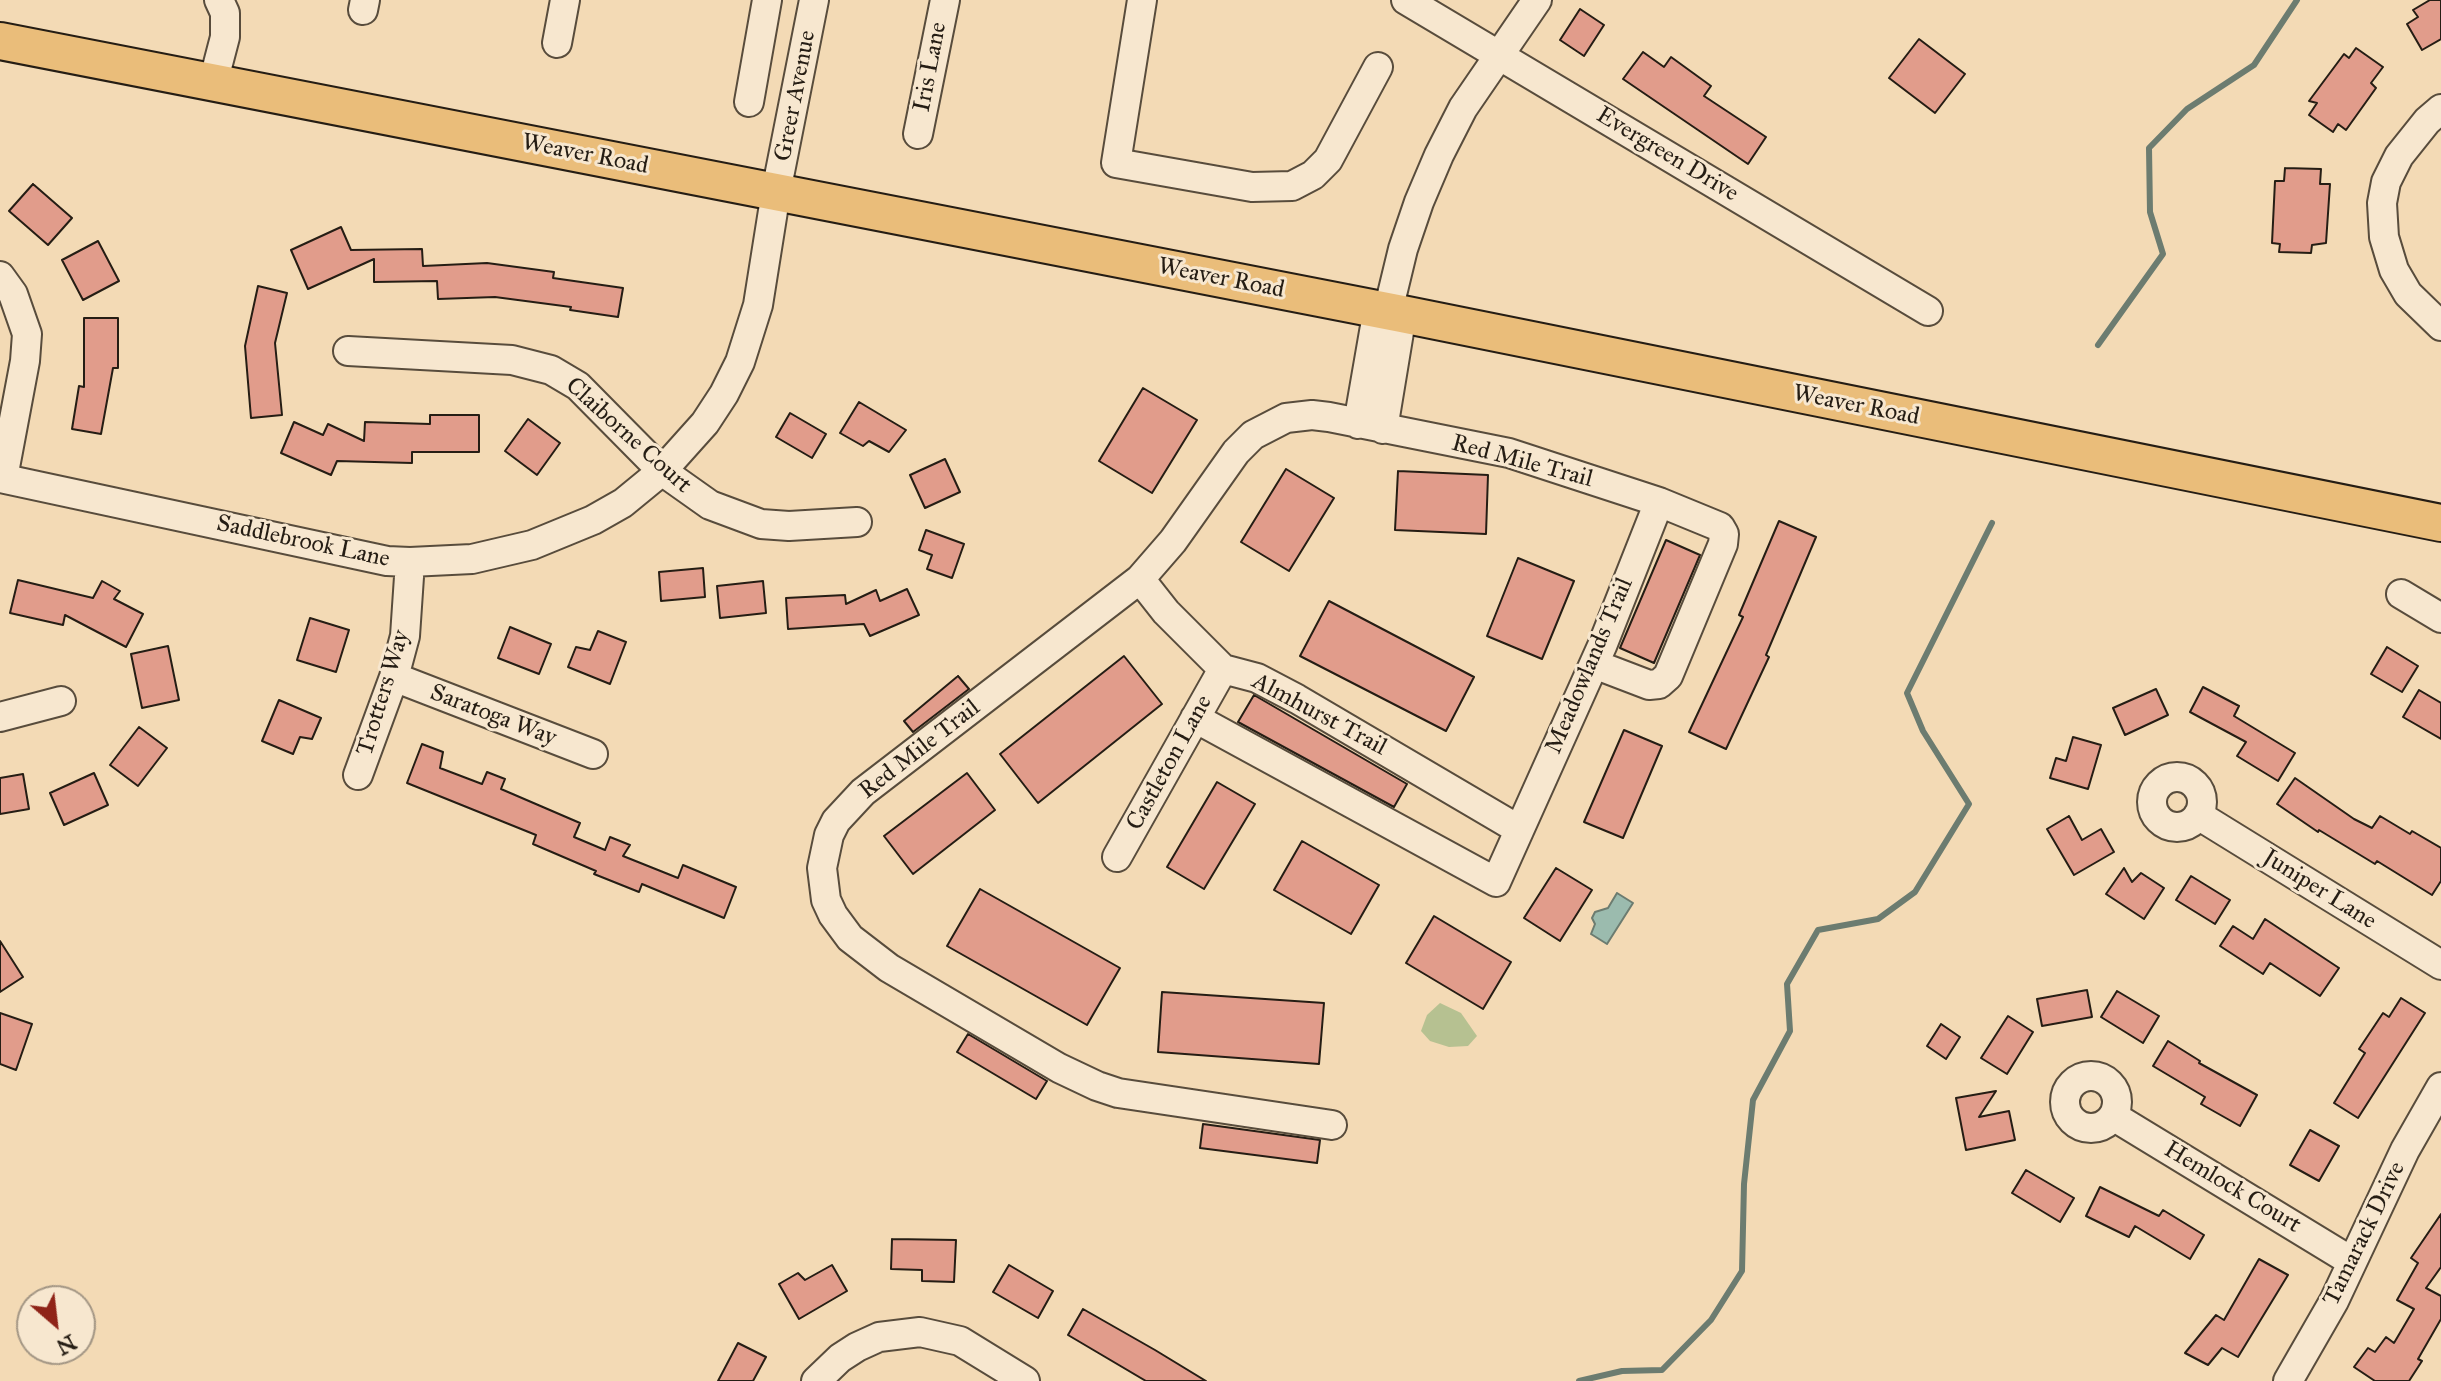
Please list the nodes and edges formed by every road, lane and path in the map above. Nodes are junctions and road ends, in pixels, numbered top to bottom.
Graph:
1 (219, 0) edge
2 (565, 0) edge
3 (767, 0) edge
4 (814, 0) edge
5 (945, 0) edge
6 (1142, 0) edge
7 (1406, 0) edge
8 (1537, 0) edge
9 (0, 41) edge
10 (557, 43) dead end
11 (1498, 54) junction
12 (1378, 67) dead end
13 (213, 83) junction
14 (749, 102) dead end
15 (2441, 109) edge
16 (918, 134) dead end
17 (776, 192) junction
18 (0, 276) edge
19 (1389, 311) junction
20 (1928, 311) dead end
21 (2441, 326) edge
22 (348, 351) dead end
23 (1370, 426) junction
24 (662, 471) junction
25 (2, 478) edge
26 (1659, 502) junction
27 (857, 522) dead end
28 (2441, 523) edge
29 (410, 562) junction
30 (1140, 579) junction
31 (2401, 594) dead end
32 (2441, 618) edge
33 (1594, 664) junction
34 (1223, 669) junction
35 (394, 677) junction
36 (61, 701) dead end
37 (0, 717) edge
38 (1195, 718) junction
39 (593, 754) dead end
40 (358, 775) dead end
41 (2198, 815) dead end
42 (1518, 829) junction
43 (1117, 857) dead end
44 (2441, 965) edge
45 (2441, 1087) edge
46 (2113, 1116) dead end
47 (1332, 1125) dead end
48 (2351, 1261) junction
49 (816, 1381) edge
50 (1025, 1381) edge
51 (2288, 1381) edge

1 - 13 street
2 - 10 street
3 - 14 street
4 - 17 street, Greer Avenue
5 - 16 street, Iris Lane
6 - 12 street
7 - 11 street, Evergreen Drive
8 - 11 street
9 - 13 main road, Weaver Road
11 - 19 street
11 - 20 street, Evergreen Drive
13 - 17 main road, Weaver Road
15 - 21 street
17 - 19 main road, Weaver Road
17 - 24 street, Saddlebrook Lane
18 - 25 street
19 - 23 street
19 - 28 main road, Weaver Road
22 - 24 street, Claiborne Court
23 - 26 street, Red Mile Trail
23 - 30 street, Red Mile Trail
24 - 27 street, Claiborne Court
24 - 29 street, Saddlebrook Lane
25 - 29 street, Saddlebrook Lane
26 - 33 street, Meadowlands Trail
26 - 33 street, Red Mile Trail
29 - 35 street, Trotters Way
30 - 34 street, Almhurst Trail
30 - 47 street, Red Mile Trail
31 - 32 street
33 - 42 street, Meadowlands Trail
34 - 38 street, Castleton Lane
34 - 42 street, Almhurst Trail
35 - 39 street, Saratoga Way
35 - 40 street, Trotters Way
36 - 37 street
38 - 42 street, Meadowlands Trail
38 - 43 street, Castleton Lane
41 - 44 street, Juniper Lane
45 - 48 street, Tamarack Drive
46 - 48 street, Hemlock Court
48 - 51 street, Tamarack Drive
49 - 50 street

